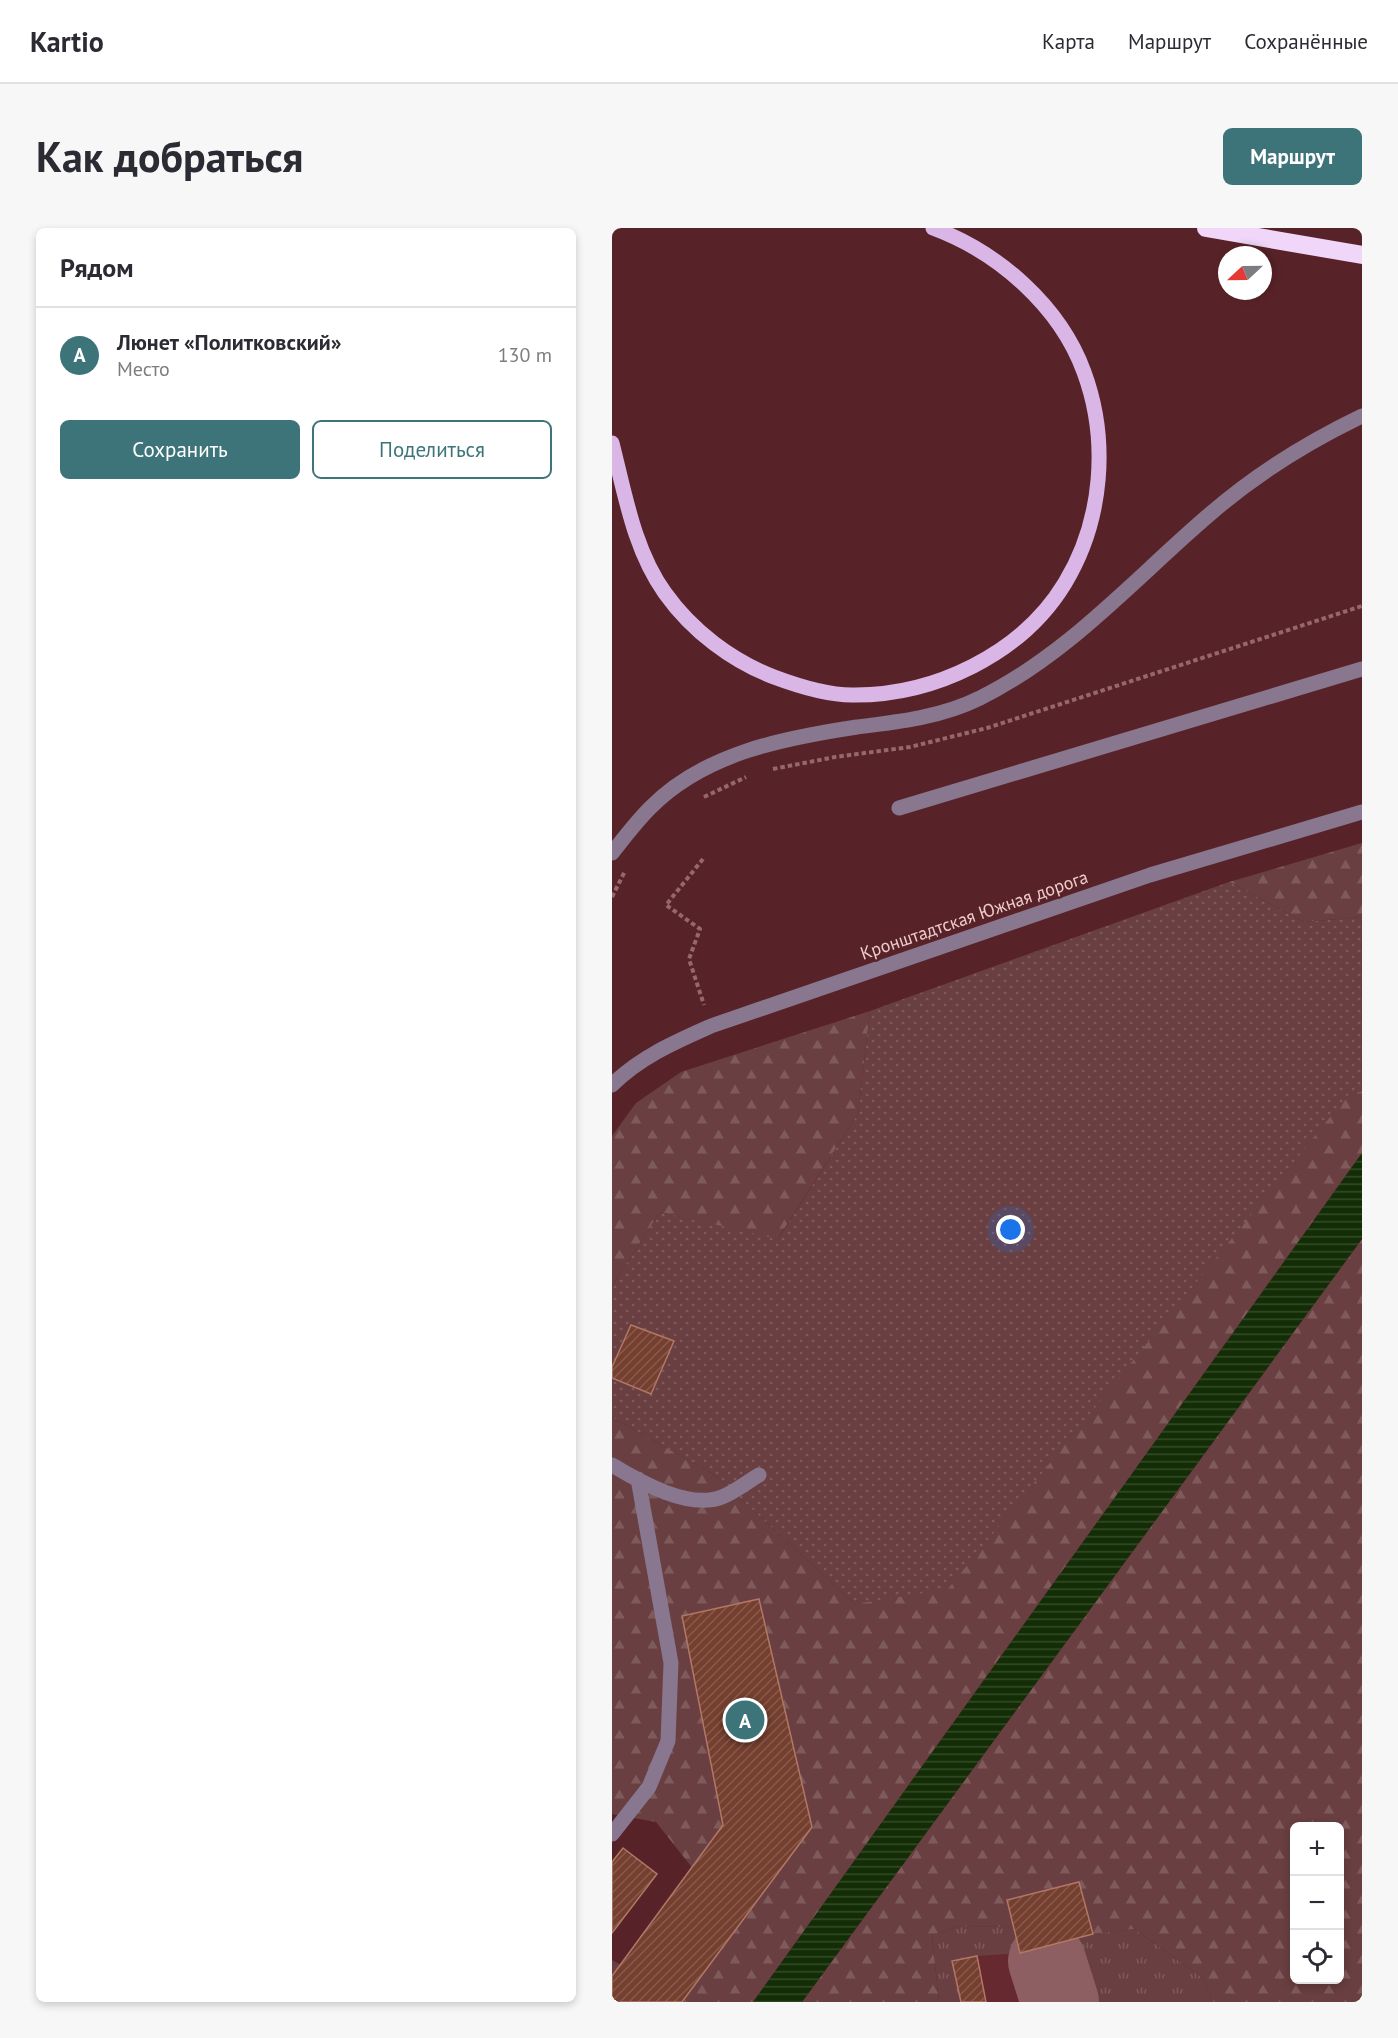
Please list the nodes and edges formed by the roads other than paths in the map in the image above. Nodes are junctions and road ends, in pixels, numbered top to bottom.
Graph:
1 (933, 228) edge
2 (1206, 228) edge
3 (1362, 255) edge
4 (1362, 416) edge
5 (612, 443) edge
6 (1362, 669) edge
7 (899, 808) dead end
8 (1362, 812) edge
9 (612, 853) edge
10 (612, 1085) edge
11 (612, 1465) edge
12 (759, 1475) dead end
13 (638, 1479) junction
14 (612, 1834) edge

1 - 5 main road
2 - 3 highway
4 - 9 street
6 - 7 street
8 - 10 street, Кронштадтская Южная дорога
11 - 13 street
12 - 13 street
13 - 14 street

